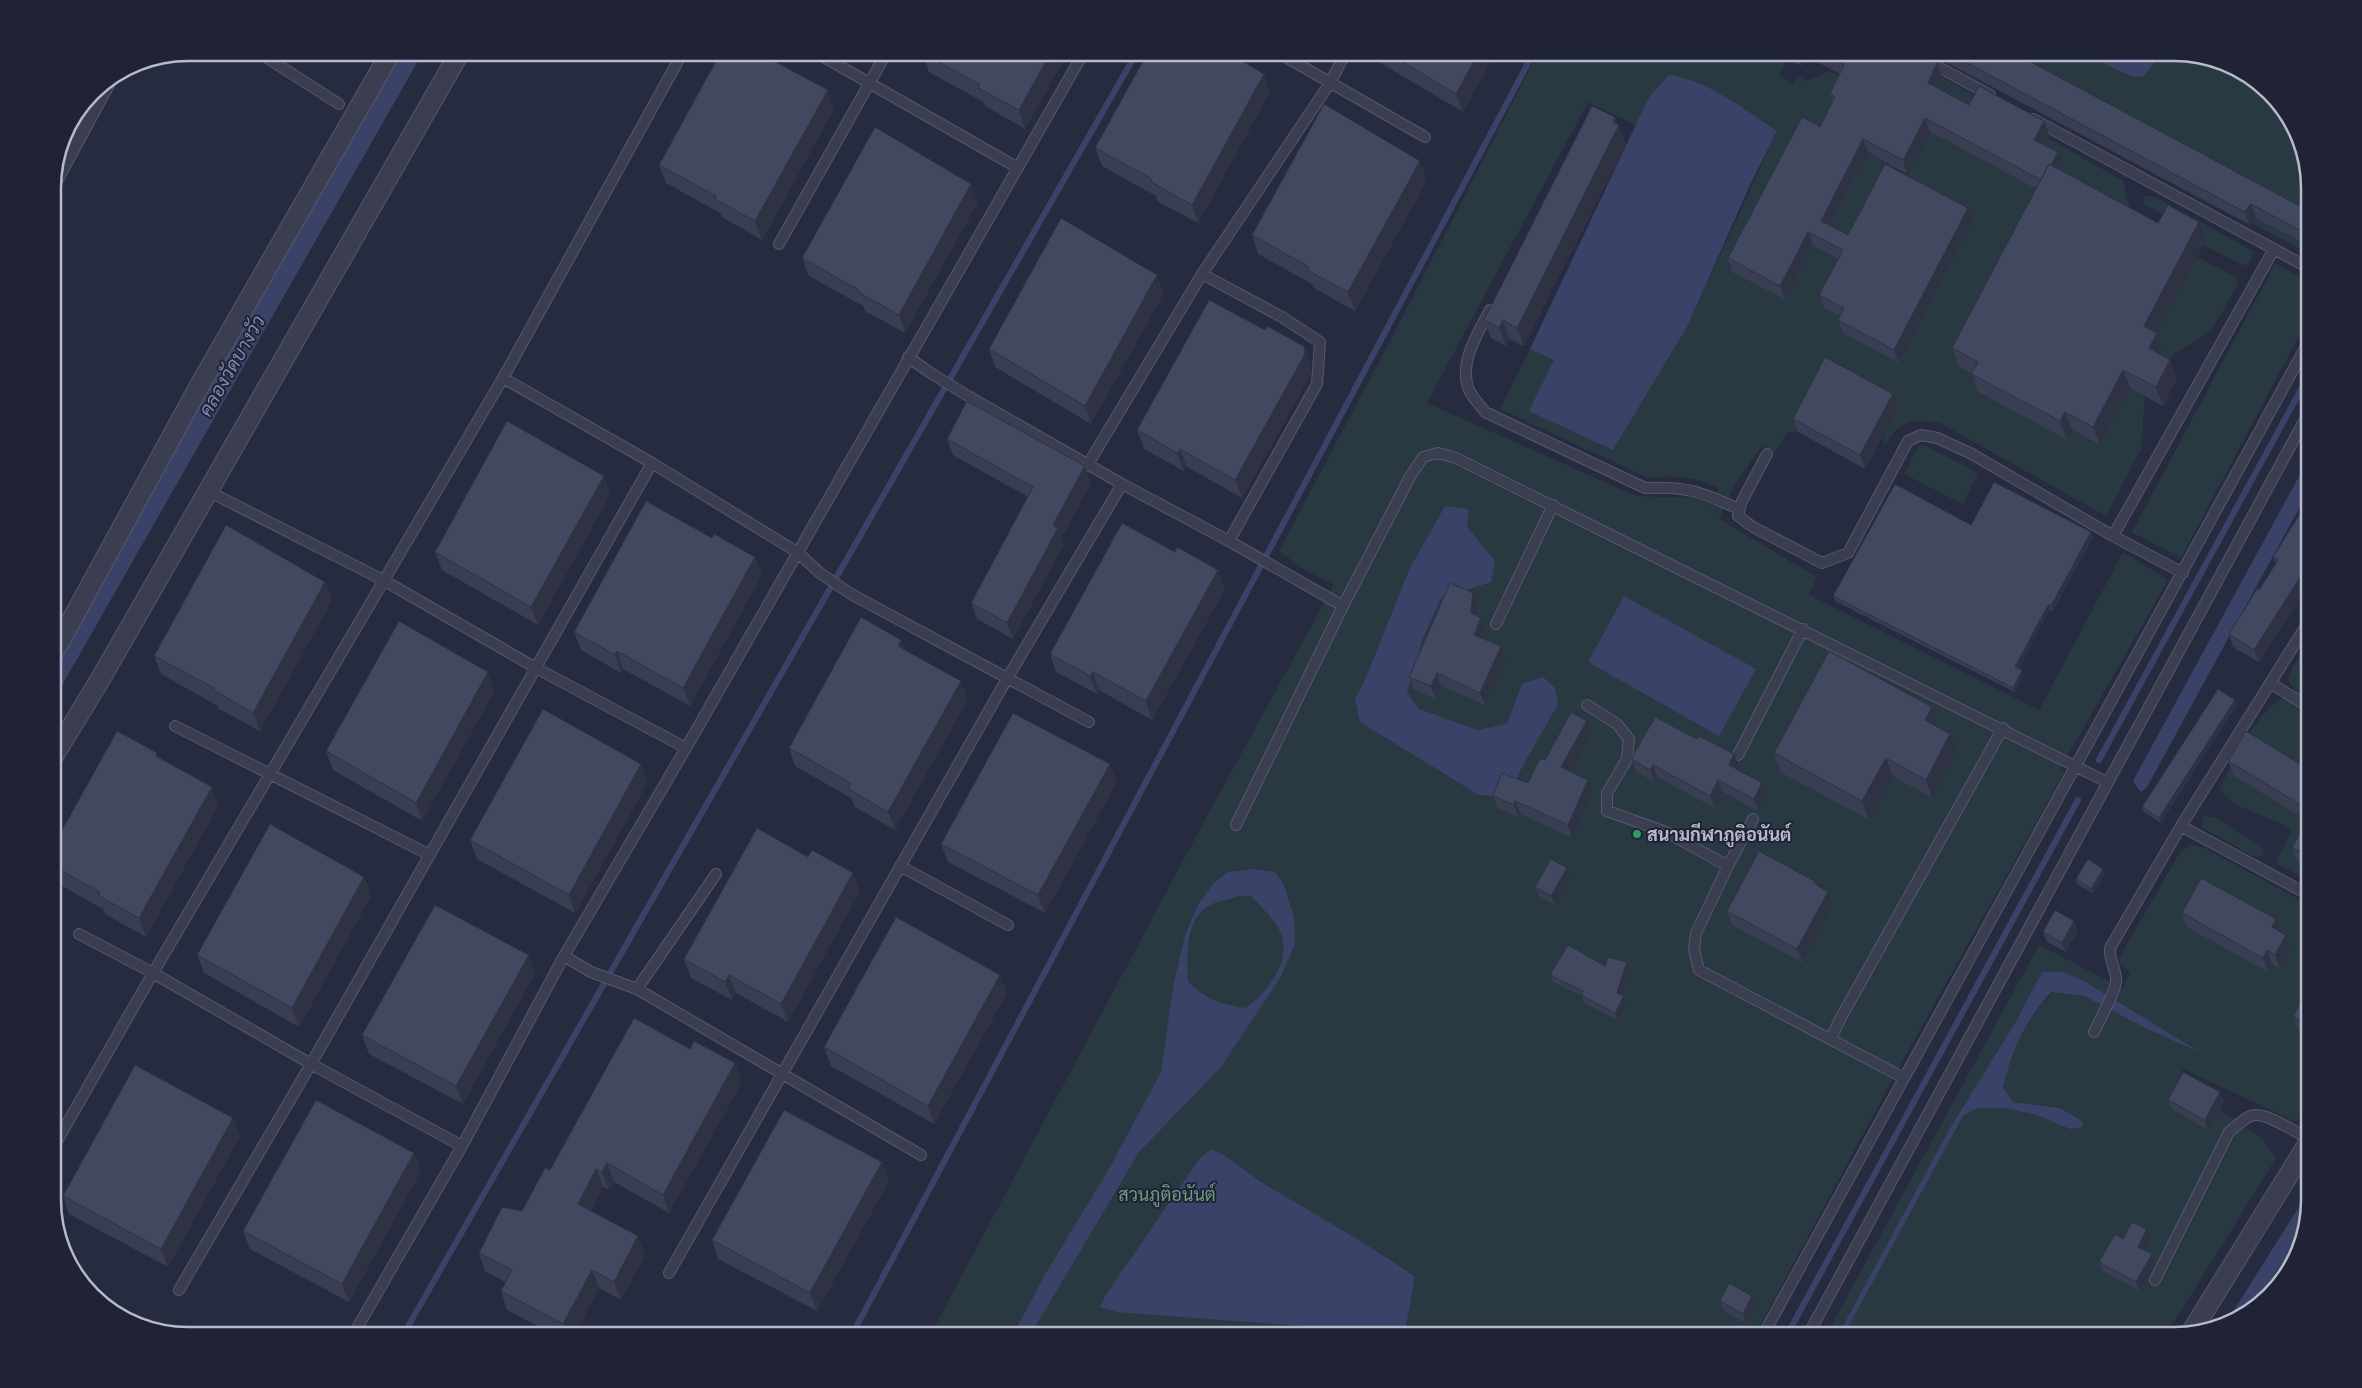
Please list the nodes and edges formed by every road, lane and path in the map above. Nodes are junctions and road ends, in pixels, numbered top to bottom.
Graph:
1 (272, 61) edge
2 (386, 61) edge
3 (455, 61) edge
4 (678, 61) edge
5 (829, 61) edge
6 (882, 61) edge
7 (1079, 61) edge
8 (1292, 61) edge
9 (1341, 61) edge
10 (1928, 61) edge
11 (1330, 83) junction
12 (869, 85) junction
13 (1998, 99) edge
14 (94, 103) edge
15 (339, 104) dead end
16 (2024, 113) edge
17 (1425, 137) dead end
18 (66, 155) edge
19 (1018, 168) junction
20 (779, 244) dead end
21 (2274, 249) junction
22 (2300, 263) edge
23 (1202, 274) junction
24 (1498, 296) edge
25 (908, 356) junction
26 (2300, 357) edge
27 (503, 378) junction
28 (2300, 428) edge
29 (1767, 454) dead end
30 (652, 463) junction
31 (1087, 466) junction
32 (1122, 484) junction
33 (208, 492) junction
34 (1553, 505) junction
35 (1739, 509) junction
36 (2113, 536) junction
37 (1229, 541) junction
38 (797, 552) junction
39 (2183, 573) junction
40 (383, 580) junction
41 (1343, 606) junction
42 (1496, 624) dead end
43 (1803, 629) junction
44 (2300, 635) edge
45 (62, 638) edge
46 (536, 668) junction
47 (1008, 677) junction
48 (2270, 683) junction
49 (2301, 702) edge
50 (1587, 705) dead end
51 (1089, 722) dead end
52 (175, 726) dead end
53 (2002, 728) junction
54 (62, 742) edge
55 (686, 748) junction
56 (1738, 755) dead end
57 (2076, 765) junction
58 (269, 772) junction
59 (2107, 782) junction
60 (1752, 819) dead end
61 (1236, 825) dead end
62 (2181, 826) junction
63 (430, 855) junction
64 (900, 866) junction
65 (1728, 866) junction
66 (716, 874) dead end
67 (2301, 891) edge
68 (1008, 925) dead end
69 (79, 934) dead end
70 (564, 956) junction
71 (153, 973) junction
72 (636, 989) junction
73 (2094, 1032) dead end
74 (1831, 1039) junction
75 (311, 1064) junction
76 (782, 1074) junction
77 (1904, 1078) junction
78 (62, 1132) edge
79 (2301, 1135) edge
80 (462, 1146) junction
81 (921, 1155) dead end
82 (2301, 1155) edge
83 (669, 1273) dead end
84 (2155, 1280) dead end
85 (179, 1290) dead end
86 (2196, 1325) edge
87 (358, 1327) edge
88 (1768, 1327) edge
89 (1813, 1327) edge

1 - 15 lane
2 - 45 street
3 - 33 street
4 - 27 lane
5 - 12 lane
6 - 12 lane
7 - 19 lane
8 - 11 lane
9 - 11 lane
10 - 13 lane
11 - 17 lane
11 - 23 lane
12 - 19 lane
12 - 20 lane
14 - 18 street
16 - 21 lane
19 - 25 lane
21 - 22 lane
21 - 36 lane
23 - 31 lane
23 - 37 lane
24 - 35 lane
25 - 31 lane
25 - 38 lane
26 - 39 lane
27 - 30 lane
27 - 40 lane
28 - 59 lane
29 - 35 lane
30 - 38 lane
30 - 46 lane
31 - 32 lane
32 - 37 lane
32 - 47 lane
33 - 40 lane
33 - 54 street
34 - 41 lane
34 - 42 lane
34 - 43 lane
35 - 36 lane
36 - 39 lane
37 - 41 lane
38 - 47 lane
38 - 55 lane
39 - 57 lane
40 - 46 lane
40 - 58 lane
41 - 61 lane
43 - 53 lane
43 - 56 lane
44 - 48 lane
46 - 55 lane
46 - 63 lane
47 - 51 lane
47 - 64 lane
48 - 49 lane
48 - 62 lane
50 - 65 lane
52 - 58 lane
53 - 57 lane
53 - 74 lane
55 - 70 lane
57 - 59 lane
57 - 77 lane
58 - 63 lane
58 - 71 lane
59 - 89 lane
60 - 65 lane
62 - 67 lane
62 - 73 lane
63 - 75 lane
64 - 68 lane
64 - 76 lane
65 - 74 lane
66 - 72 lane
69 - 71 lane
70 - 72 lane
70 - 80 lane
71 - 75 lane
71 - 78 lane
72 - 76 lane
74 - 77 lane
75 - 80 lane
75 - 85 lane
76 - 81 lane
76 - 83 lane
77 - 88 lane
79 - 84 lane
80 - 87 lane
82 - 86 street

